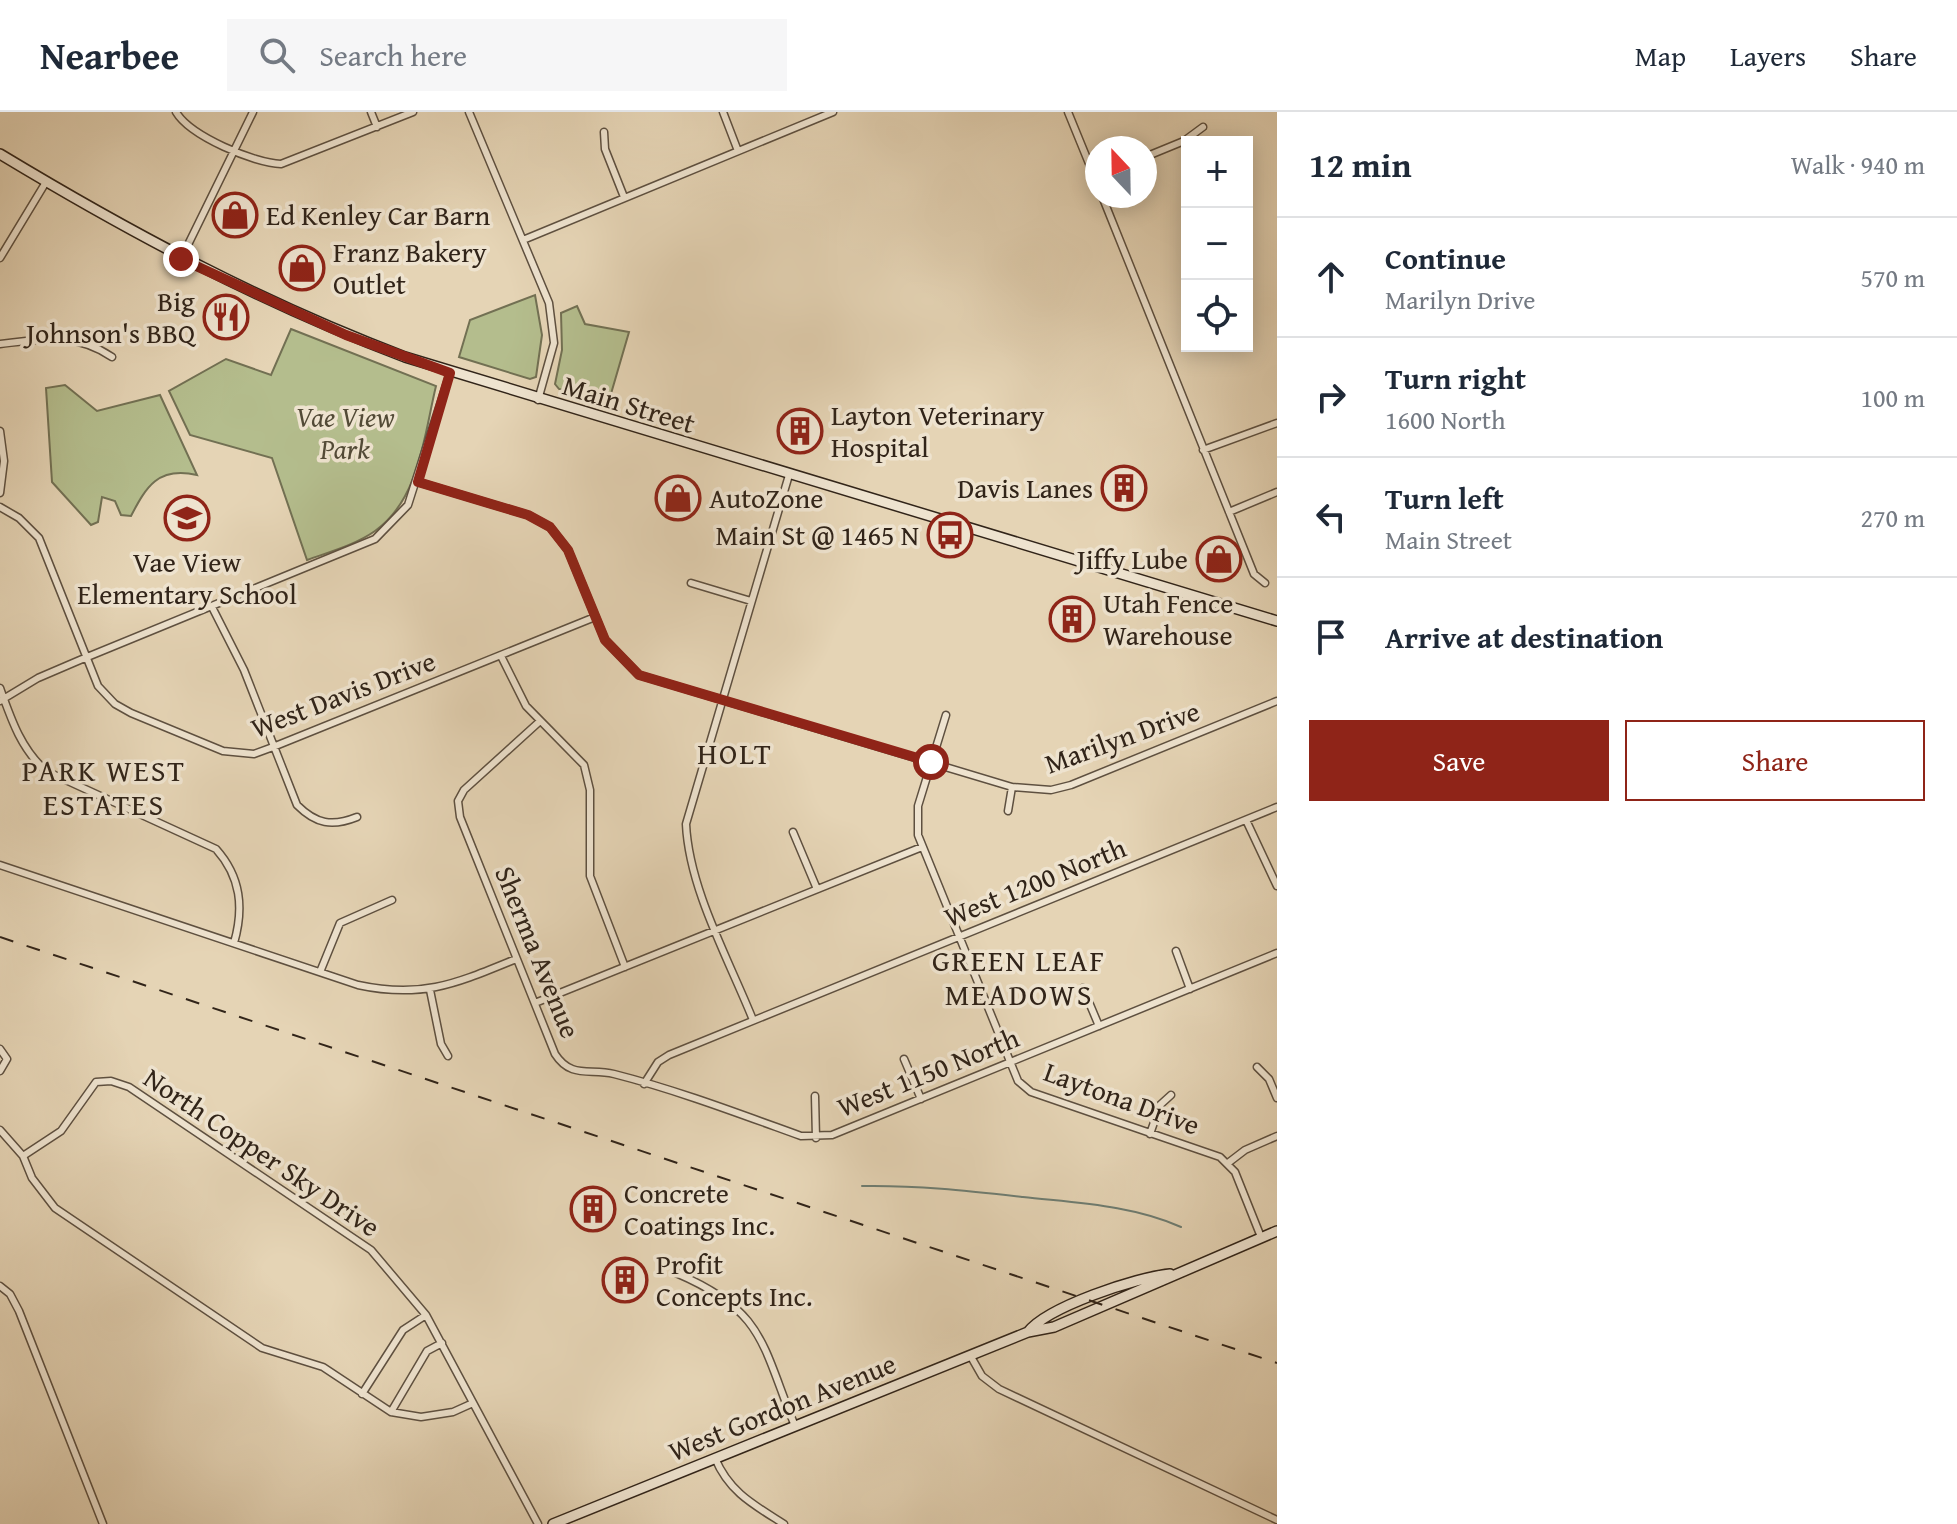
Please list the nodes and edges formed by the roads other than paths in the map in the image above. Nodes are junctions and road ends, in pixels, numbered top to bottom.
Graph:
1 (176, 112) edge
2 (253, 112) edge
3 (371, 112) edge
4 (413, 112) edge
5 (469, 112) edge
6 (723, 112) edge
7 (833, 112) edge
8 (1068, 112) edge
9 (377, 127) junction
10 (1203, 127) dead end
11 (604, 132) dead end
12 (234, 150) junction
13 (738, 151) junction
14 (1157, 152) edge
15 (1085, 153) edge
16 (0, 154) edge
17 (46, 182) junction
18 (624, 197) junction
19 (1107, 208) edge
20 (523, 240) junction
21 (0, 258) edge
22 (181, 259) junction
23 (0, 344) edge
24 (112, 357) dead end
25 (450, 373) junction
26 (538, 400) junction
27 (1277, 423) edge
28 (0, 431) edge
29 (1203, 450) junction
30 (789, 475) junction
31 (418, 482) junction
32 (1277, 492) edge
33 (0, 493) edge
34 (0, 507) edge
35 (1229, 512) junction
36 (691, 583) dead end
37 (1265, 583) dead end
38 (751, 601) junction
39 (212, 607) junction
40 (595, 617) junction
41 (1277, 621) edge
42 (501, 656) junction
43 (87, 657) junction
44 (0, 688) edge
45 (2, 699) edge
46 (721, 700) junction
47 (1277, 701) edge
48 (946, 715) dead end
49 (539, 722) junction
50 (273, 747) junction
51 (931, 762) junction
52 (1012, 787) junction
53 (1277, 807) edge
54 (1008, 811) dead end
55 (357, 817) dead end
56 (1246, 820) junction
57 (793, 832) dead end
58 (922, 847) junction
59 (0, 865) edge
60 (1277, 886) edge
61 (817, 889) junction
62 (392, 900) dead end
63 (717, 929) junction
64 (959, 937) junction
65 (234, 943) junction
66 (1176, 951) dead end
67 (1277, 953) edge
68 (516, 959) junction
69 (625, 967) junction
70 (320, 972) junction
71 (1083, 988) dead end
72 (1190, 989) junction
73 (430, 990) junction
74 (535, 1003) junction
75 (753, 1020) junction
76 (1099, 1026) junction
77 (0, 1049) edge
78 (448, 1056) dead end
79 (904, 1059) dead end
80 (1009, 1063) junction
81 (1257, 1067) dead end
82 (0, 1071) edge
83 (644, 1084) junction
84 (1171, 1095) dead end
85 (815, 1096) dead end
86 (1277, 1098) edge
87 (921, 1099) junction
88 (0, 1130) edge
89 (1150, 1134) junction
90 (1277, 1136) edge
91 (816, 1138) junction
92 (23, 1156) junction
93 (1228, 1163) junction
94 (1277, 1231) edge
95 (1261, 1237) junction
96 (676, 1273) dead end
97 (0, 1286) edge
98 (426, 1315) junction
99 (442, 1343) junction
100 (970, 1355) junction
101 (362, 1394) junction
102 (473, 1403) junction
103 (391, 1412) junction
104 (795, 1426) junction
105 (715, 1458) junction
106 (1277, 1520) edge
107 (103, 1524) edge
108 (538, 1524) edge
109 (553, 1524) edge
110 (784, 1524) edge

1 - 12 street
2 - 12 street
3 - 9 street
4 - 9 street
5 - 20 street
6 - 13 street
7 - 13 street
8 - 15 street
9 - 12 street
10 - 14 street
11 - 18 street
12 - 22 street
13 - 18 street
16 - 17 main road, Main Street
17 - 21 street
17 - 22 main road, Main Street
18 - 20 street
19 - 29 street
20 - 26 street
22 - 25 main road, Main Street
23 - 24 street
25 - 26 main road, Main Street
25 - 31 street
26 - 30 main road, Main Street
27 - 29 street
28 - 33 street
29 - 35 street
30 - 38 street
30 - 41 main road, Main Street
31 - 39 street
31 - 40 street, Marilyn Drive
32 - 35 street
34 - 43 street, West Davis Drive
35 - 37 street
36 - 38 street
38 - 46 street
39 - 43 street
39 - 50 street
40 - 42 street, West Davis Drive
40 - 46 street, Marilyn Drive
42 - 49 street
42 - 50 street, West Davis Drive
43 - 45 street
43 - 50 street, West Davis Drive
44 - 45 street
45 - 65 street
46 - 51 street, Marilyn Drive
46 - 63 street
47 - 52 street, Marilyn Drive
48 - 51 street, Laytona Drive
49 - 68 street, Sherma Avenue
49 - 69 street
50 - 55 street
51 - 52 street, Marilyn Drive
51 - 58 street, Laytona Drive
52 - 54 street
53 - 56 street, West 1200 North
56 - 60 street
56 - 64 street, West 1200 North
57 - 61 street
58 - 61 street
58 - 64 street, Laytona Drive
59 - 65 street
61 - 63 street
62 - 70 street
63 - 69 street
63 - 75 street
64 - 75 street, West 1200 North
64 - 80 street, Laytona Drive
65 - 70 street
66 - 72 street
67 - 72 street, West 1150 North
68 - 73 street
68 - 74 street, Sherma Avenue
69 - 74 street
70 - 73 street
71 - 76 street
72 - 76 street, West 1150 North
73 - 78 street
74 - 83 street, Sherma Avenue
75 - 83 street, West 1200 North
76 - 80 street, West 1150 North
77 - 82 street
79 - 87 street
80 - 87 street, West 1150 North
80 - 89 street, Laytona Drive
81 - 86 street
83 - 91 street, Sherma Avenue
84 - 89 street
85 - 91 street
87 - 91 street, West 1150 North
88 - 92 street
89 - 93 street, Laytona Drive
90 - 93 street
92 - 98 street, North Copper Sky Drive
92 - 101 street
93 - 95 street, Laytona Drive
94 - 95 main road, West Gordon Avenue
95 - 100 main road, West Gordon Avenue
96 - 104 street
97 - 107 street
98 - 99 street, North Copper Sky Drive
98 - 101 street
99 - 102 street, North Copper Sky Drive
99 - 103 street
100 - 104 main road, West Gordon Avenue
100 - 106 street
101 - 103 street
102 - 103 street
102 - 108 street, North Copper Sky Drive
104 - 105 main road, West Gordon Avenue
105 - 109 main road, West Gordon Avenue
105 - 110 street

